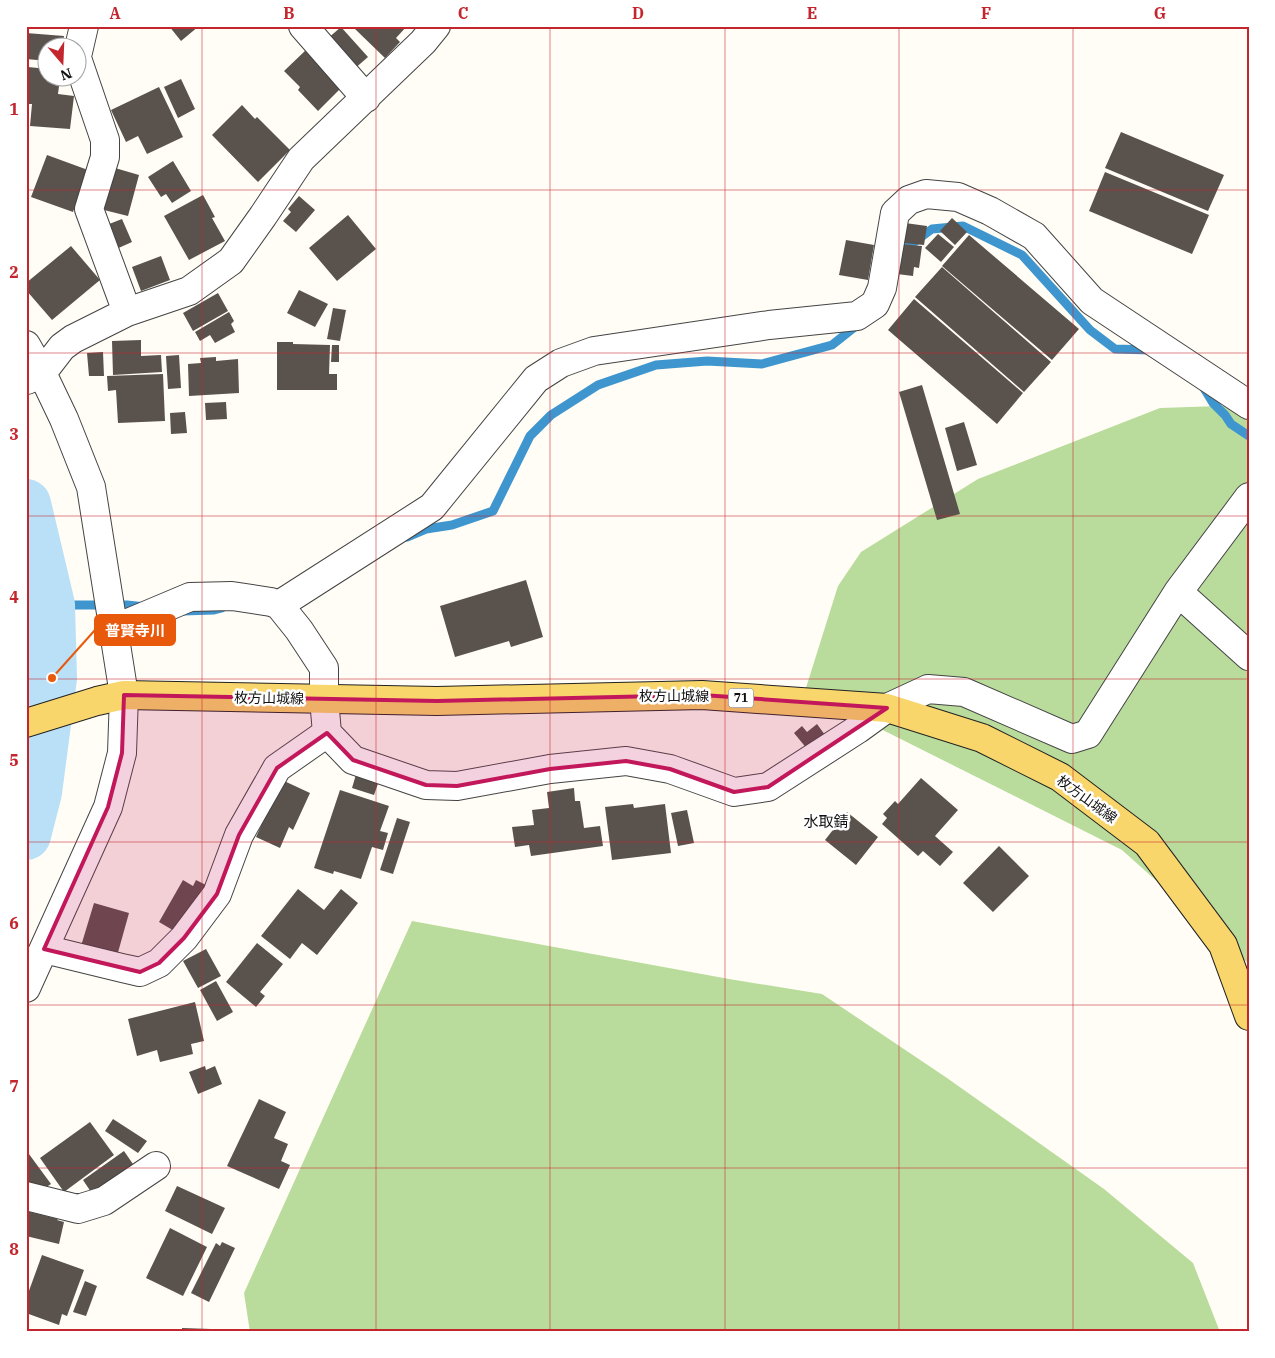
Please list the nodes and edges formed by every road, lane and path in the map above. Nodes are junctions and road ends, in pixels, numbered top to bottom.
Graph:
1 (303, 26) edge
2 (436, 26) edge
3 (88, 88) edge
4 (366, 98) junction
5 (127, 312) junction
6 (26, 345) edge
7 (34, 376) edge
8 (1249, 405) edge
9 (1249, 497) edge
10 (1178, 592) junction
11 (279, 605) junction
12 (114, 630) junction
13 (1249, 656) edge
14 (124, 695) junction
15 (324, 699) junction
16 (887, 708) junction
17 (26, 723) edge
18 (327, 733) junction
19 (44, 949) junction
20 (26, 988) edge
21 (1249, 1016) edge
22 (156, 1166) dead end
23 (26, 1196) edge

1 - 4 street
2 - 4 street
3 - 5 street
4 - 5 street
5 - 7 street
6 - 7 street
7 - 12 street
8 - 11 street
9 - 10 street
10 - 13 street
10 - 16 street
11 - 12 street
11 - 15 street
12 - 14 street
14 - 15 main road, 枚方山城線 / 71
14 - 17 main road, 枚方山城線 / 71
14 - 19 street
15 - 16 main road, 枚方山城線 / 71
15 - 18 street
16 - 18 street
16 - 21 main road, 枚方山城線 / 71
18 - 19 street
19 - 20 street
22 - 23 street

